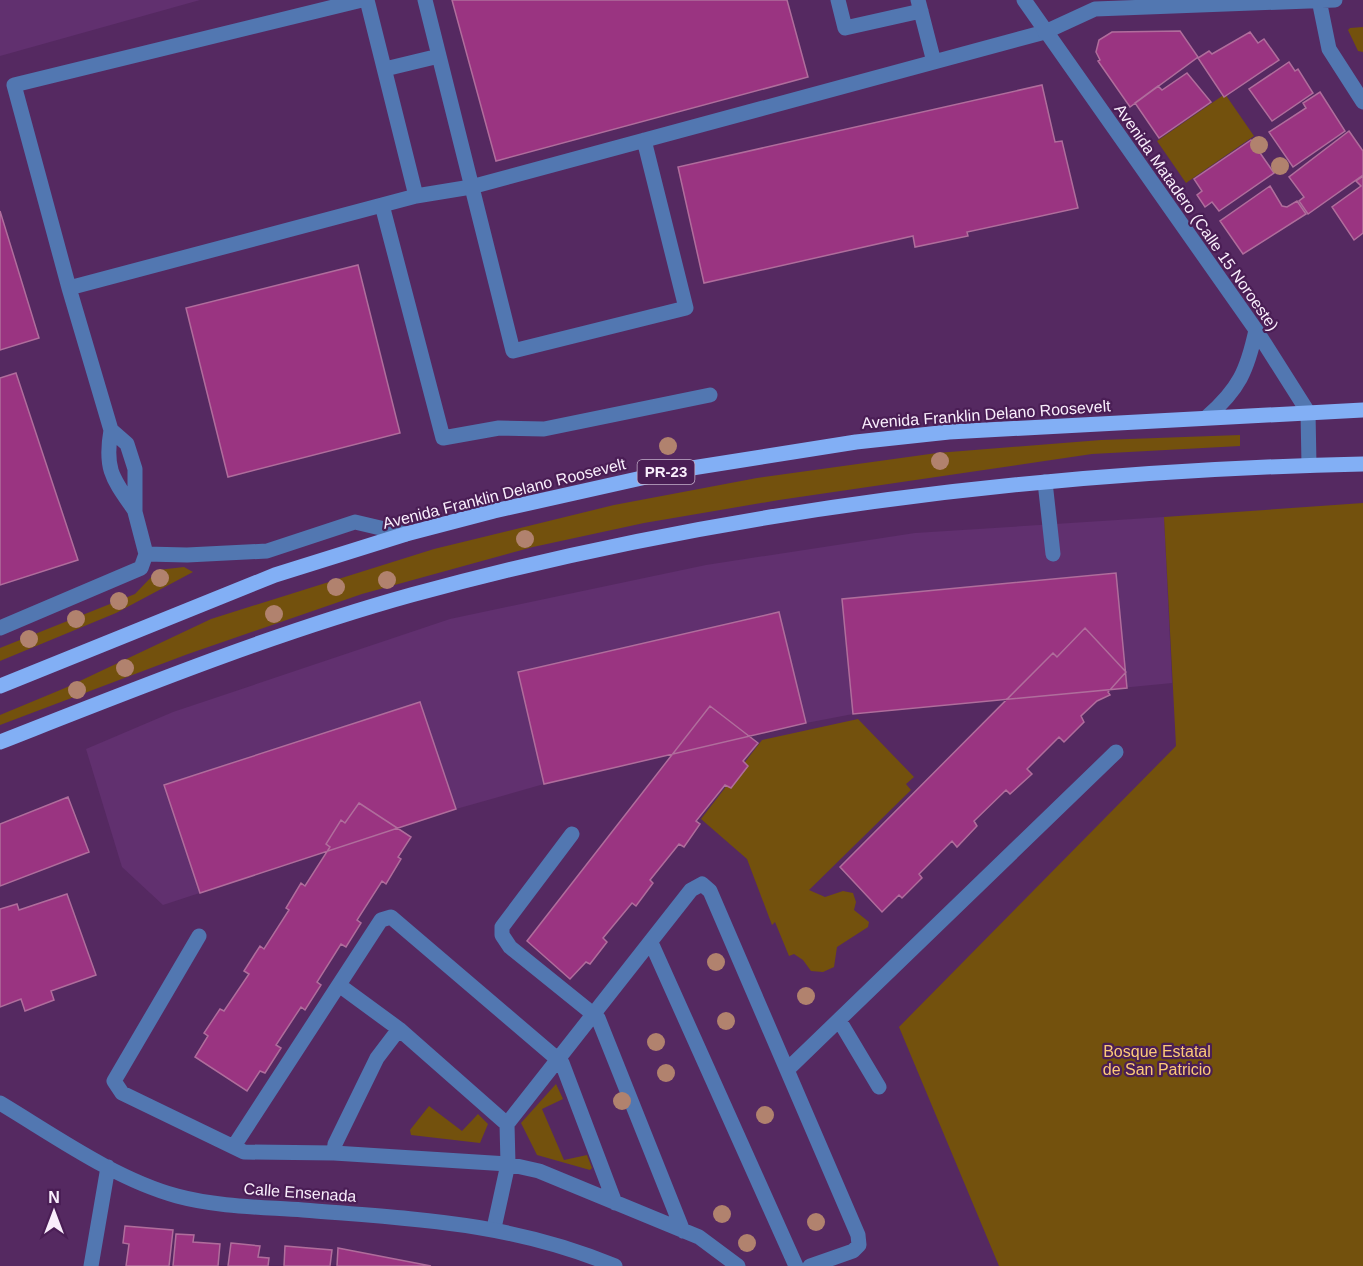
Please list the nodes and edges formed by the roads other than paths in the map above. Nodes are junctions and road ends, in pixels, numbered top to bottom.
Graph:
1 (362, 0) edge
2 (367, 0) edge
3 (425, 0) edge
4 (838, 0) edge
5 (1024, 0) edge
6 (1318, 0) edge
7 (1335, 0) edge
8 (1273, 1) edge
9 (919, 5) edge
10 (1046, 32) junction
11 (439, 56) junction
12 (934, 62) junction
13 (385, 69) junction
14 (1363, 102) edge
15 (644, 140) junction
16 (471, 187) junction
17 (416, 195) junction
18 (382, 205) junction
19 (69, 288) junction
20 (1256, 330) junction
21 (710, 395) dead end
22 (1363, 410) edge
23 (1308, 412) junction
24 (1207, 417) junction
25 (111, 430) junction
26 (1363, 464) edge
27 (1309, 465) junction
28 (1046, 482) junction
29 (135, 512) junction
30 (406, 534) junction
31 (146, 554) junction
32 (1053, 554) dead end
33 (0, 628) edge
34 (0, 686) edge
35 (0, 742) edge
36 (1116, 752) dead end
37 (572, 834) dead end
38 (199, 936) dead end
39 (649, 944) junction
40 (339, 985) junction
41 (595, 1013) junction
42 (839, 1020) junction
43 (399, 1029) junction
44 (558, 1060) junction
45 (788, 1069) junction
46 (879, 1087) dead end
47 (0, 1103) edge
48 (507, 1124) junction
49 (234, 1146) junction
50 (334, 1153) junction
51 (508, 1164) junction
52 (108, 1167) junction
53 (615, 1203) junction
54 (494, 1228) junction
55 (683, 1231) junction
56 (91, 1266) edge
57 (615, 1266) edge
58 (738, 1266) edge
59 (796, 1266) edge
60 (810, 1266) edge

1 - 19 street
2 - 13 street
3 - 11 street
4 - 9 street
5 - 10 street, Avenida Matadero (Calle 15 Noroeste)
6 - 7 street
6 - 8 street
6 - 14 street
8 - 10 street
9 - 12 street
10 - 12 street
10 - 20 street, Avenida Matadero (Calle 15 Noroeste)
11 - 13 street
11 - 16 street
12 - 15 street
13 - 17 street
15 - 16 street
15 - 16 street
16 - 17 street
17 - 18 street
18 - 19 street
18 - 21 street
19 - 25 street
20 - 23 street, Avenida Matadero (Calle 15 Noroeste)
20 - 24 street
22 - 23 main road, Avenida Franklin Delano Roosevelt / PR-23
23 - 24 main road, Avenida Franklin Delano Roosevelt / PR-23
23 - 27 street
24 - 30 main road, Avenida Franklin Delano Roosevelt / PR-23
25 - 29 street
25 - 29 street
26 - 27 main road
27 - 28 main road
28 - 32 street
28 - 35 main road
29 - 31 street
30 - 31 street
30 - 34 main road, Avenida Franklin Delano Roosevelt / PR-23
31 - 33 street
36 - 42 street
37 - 41 street
38 - 49 street
39 - 41 street
39 - 45 street
39 - 59 street
40 - 43 street
40 - 44 street
40 - 49 street
41 - 44 street
41 - 55 street
42 - 45 street
42 - 46 street
43 - 48 street
43 - 50 street
44 - 48 street
44 - 53 street
45 - 60 street
47 - 52 street, Calle Ensenada
48 - 51 street
49 - 50 street
50 - 51 street
51 - 53 street
51 - 54 street
52 - 54 street, Calle Ensenada
52 - 56 street
53 - 55 street
54 - 57 street, Calle Ensenada
55 - 58 street

